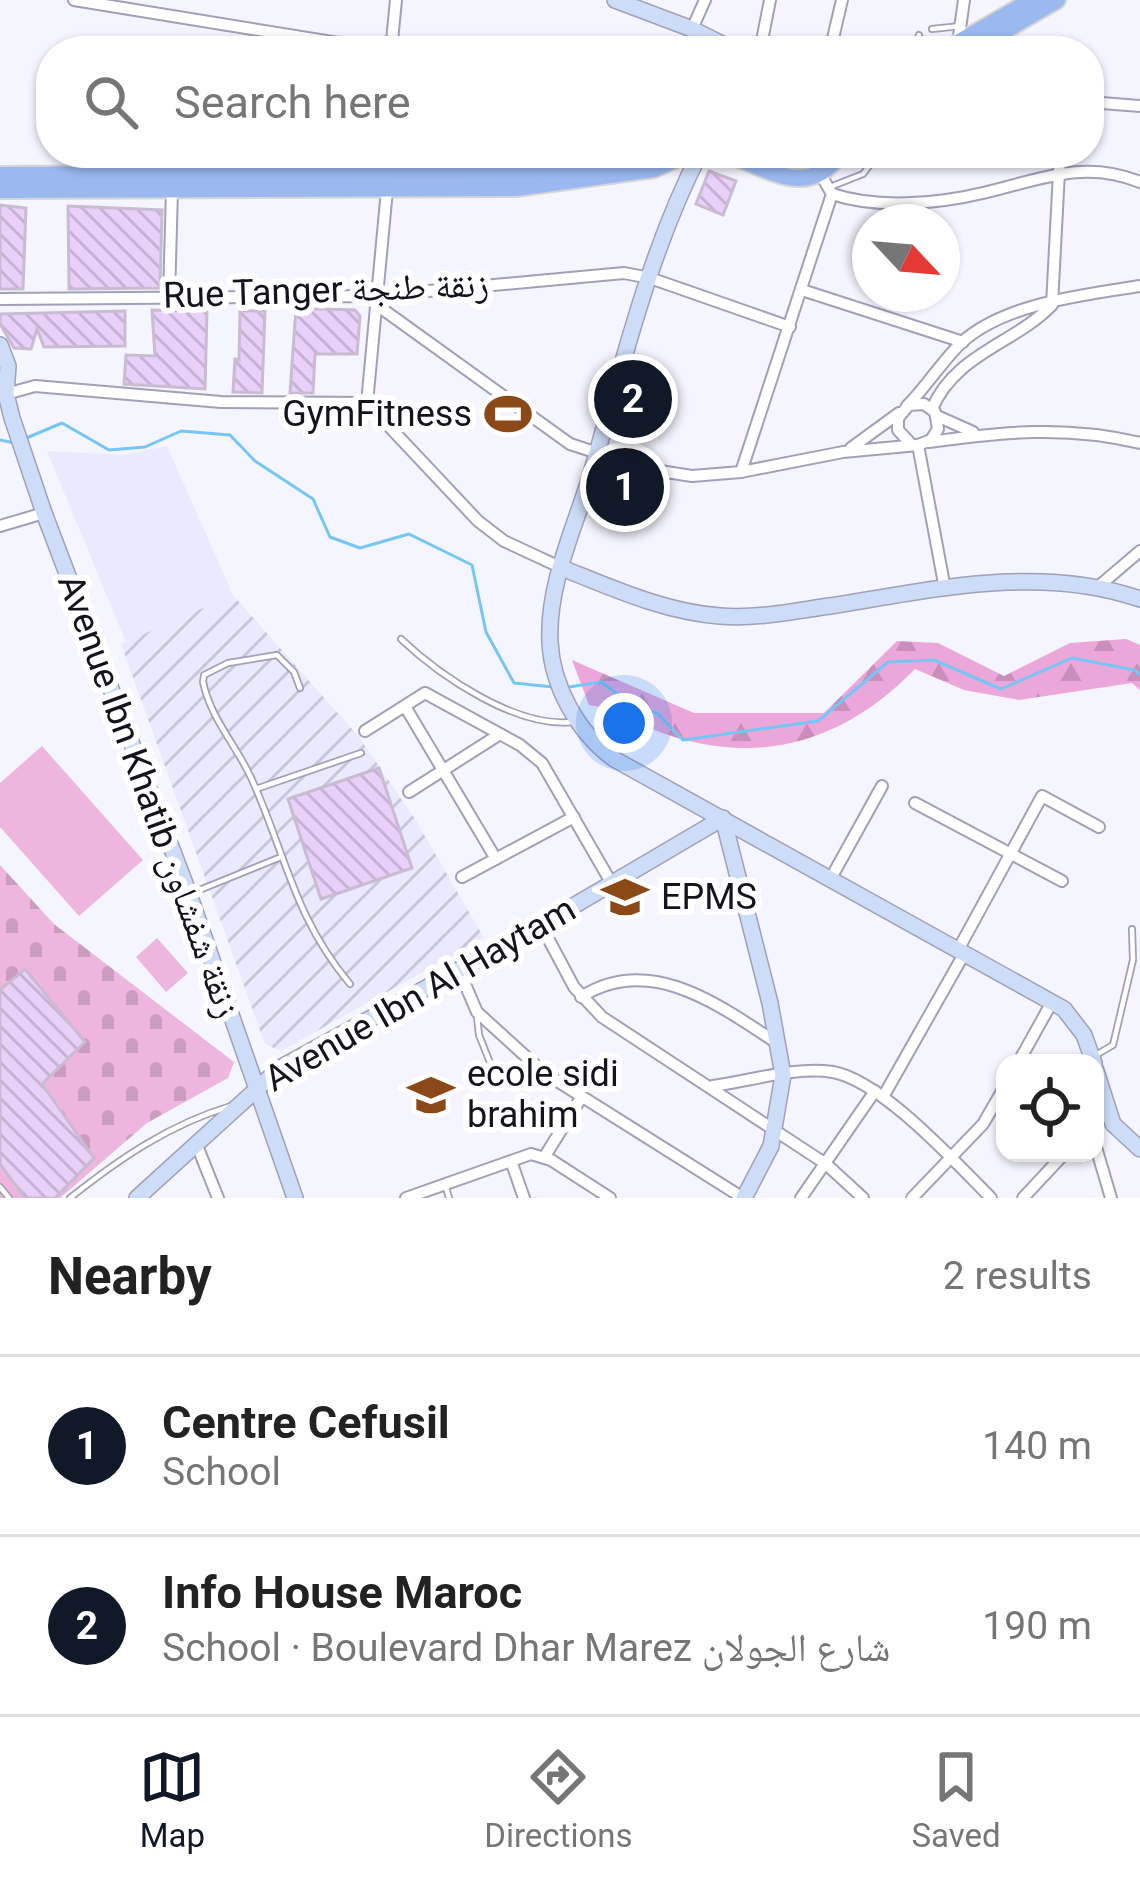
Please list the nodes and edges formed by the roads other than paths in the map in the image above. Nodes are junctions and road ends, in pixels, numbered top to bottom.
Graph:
1 (74, 0) edge
2 (396, 0) edge
3 (615, 0) edge
4 (705, 0) edge
5 (770, 0) edge
6 (842, 0) edge
7 (964, 0) edge
8 (1032, 0) edge
9 (1057, 0) edge
10 (692, 29) junction
11 (932, 29) dead end
12 (297, 36) edge
13 (392, 36) edge
14 (706, 36) edge
15 (763, 36) edge
16 (834, 36) edge
17 (945, 36) edge
18 (959, 36) edge
19 (970, 36) edge
20 (974, 36) edge
21 (1104, 104) edge
22 (1140, 106) edge
23 (280, 168) edge
24 (390, 168) edge
25 (563, 168) edge
26 (656, 168) edge
27 (694, 168) edge
28 (766, 168) edge
29 (834, 168) edge
30 (867, 168) edge
31 (1059, 168) edge
32 (280, 173) junction
33 (0, 175) edge
34 (1059, 175) junction
35 (389, 182) junction
36 (1140, 182) edge
37 (828, 185) junction
38 (0, 190) edge
39 (172, 190) junction
40 (650, 278) junction
41 (1140, 286) edge
42 (802, 290) junction
43 (170, 297) junction
44 (0, 299) edge
45 (374, 299) junction
46 (1052, 305) junction
47 (790, 328) junction
48 (962, 342) junction
49 (0, 345) edge
50 (3, 390) edge
51 (367, 403) junction
52 (903, 410) junction
53 (935, 413) junction
54 (988, 434) junction
55 (1140, 443) edge
56 (918, 444) junction
57 (843, 452) junction
58 (596, 455) junction
59 (741, 472) junction
60 (44, 512) junction
61 (0, 526) edge
62 (1140, 551) edge
63 (562, 568) junction
64 (1099, 586) junction
65 (945, 589) junction
66 (1140, 599) edge
67 (401, 639) dead end
68 (300, 688) dead end
69 (406, 708) junction
70 (575, 717) junction
71 (365, 731) dead end
72 (500, 734) junction
73 (361, 753) dead end
74 (446, 771) junction
75 (882, 786) dead end
76 (256, 789) junction
77 (409, 792) dead end
78 (916, 803) dead end
79 (574, 817) junction
80 (723, 818) junction
81 (1099, 827) dead end
82 (1012, 854) junction
83 (281, 857) junction
84 (496, 859) junction
85 (462, 877) dead end
86 (831, 878) junction
87 (1062, 881) dead end
88 (612, 884) junction
89 (189, 894) junction
90 (541, 926) junction
91 (1132, 929) dead end
92 (961, 952) junction
93 (458, 968) junction
94 (350, 984) dead end
95 (581, 997) junction
96 (1052, 1002) junction
97 (476, 1012) junction
98 (777, 1043) junction
99 (1023, 1054) edge
100 (1090, 1054) edge
101 (1104, 1054) edge
102 (493, 1070) dead end
103 (783, 1075) junction
104 (713, 1086) junction
105 (255, 1088) junction
106 (879, 1094) junction
107 (581, 1098) junction
108 (996, 1102) edge
109 (236, 1105) junction
110 (1104, 1118) edge
111 (776, 1130) junction
112 (196, 1143) junction
113 (1140, 1149) edge
114 (545, 1156) junction
115 (950, 1158) junction
116 (511, 1161) junction
117 (1057, 1162) edge
118 (1100, 1162) edge
119 (826, 1164) junction
120 (445, 1184) junction
121 (0, 1186) edge
122 (9, 1198) edge
123 (70, 1198) edge
124 (137, 1198) edge
125 (218, 1198) edge
126 (295, 1198) edge
127 (406, 1198) edge
128 (449, 1198) edge
129 (524, 1198) edge
130 (610, 1198) edge
131 (744, 1198) edge
132 (801, 1198) edge
133 (862, 1198) edge
134 (911, 1198) edge
135 (992, 1198) edge
136 (1023, 1198) edge
137 (1111, 1198) edge

1 - 12 street
2 - 13 street
3 - 10 street
4 - 10 street
5 - 15 street
6 - 16 street
7 - 18 street
8 - 19 main road
9 - 20 main road
10 - 14 street
11 - 17 lane
21 - 22 street
23 - 32 lane
24 - 35 street
25 - 35 main road
26 - 35 main road
27 - 40 street
28 - 37 main road
29 - 37 main road
30 - 37 lane
31 - 34 street
32 - 33 main road
32 - 35 main road
34 - 36 street
34 - 37 street
34 - 46 street
35 - 39 main road
35 - 45 street
37 - 42 street
38 - 39 main road
39 - 43 street
40 - 45 street, Rue Tanger زنقة طنجة
40 - 47 street, Rue Tanger زنقة طنجة
40 - 58 street
41 - 46 street
42 - 47 street
42 - 48 street
43 - 44 street, Rue Tanger زنقة طنجة
43 - 45 street, Rue Tanger زنقة طنجة
45 - 51 street
45 - 58 street
46 - 48 street
46 - 53 street
47 - 59 street
48 - 52 street
49 - 50 street, Avenue Ibn Khatib زنقة شفشاون
50 - 51 street
50 - 60 street, Avenue Ibn Khatib زنقة شفشاون
51 - 63 street
52 - 53 street
52 - 56 street
52 - 57 street
53 - 54 street
53 - 56 street
54 - 55 street
54 - 56 street
56 - 57 street
56 - 65 street
57 - 59 street
58 - 59 street
58 - 63 street
60 - 61 street
60 - 89 street, Avenue Ibn Khatib زنقة شفشاون
62 - 64 street
63 - 65 street
63 - 70 street
64 - 65 street
64 - 66 street
67 - 70 lane
68 - 76 lane
69 - 71 street
69 - 72 street
69 - 74 street
70 - 80 street
72 - 74 street
72 - 79 street
73 - 76 lane
74 - 77 street
74 - 84 street
75 - 86 street
76 - 83 lane
78 - 82 street
79 - 84 street
79 - 88 street
80 - 86 street
80 - 88 street, Avenue Ibn Al Haytam
80 - 98 street
81 - 82 street
82 - 87 street
82 - 92 street
83 - 89 lane
83 - 94 lane
84 - 85 street
86 - 92 street
88 - 90 street, Avenue Ibn Al Haytam
89 - 105 street, Avenue Ibn Khatib زنقة شفشاون
90 - 93 street, Avenue Ibn Al Haytam
90 - 95 street
91 - 101 lane
92 - 96 street
92 - 106 street
93 - 97 street
93 - 105 street, Avenue Ibn Al Haytam
95 - 98 street
95 - 104 street
96 - 99 street
96 - 100 street
97 - 102 lane
97 - 107 street
98 - 103 street
103 - 104 street
103 - 106 street
103 - 111 street
104 - 111 street
105 - 109 street, Avenue Ibn Al Haytam
105 - 126 street, Avenue Ibn Khatib زنقة شفشاون
106 - 115 street
106 - 119 street
107 - 114 street
107 - 131 street
108 - 115 street
109 - 112 street, Avenue Ibn Al Haytam
109 - 123 lane
110 - 113 street
111 - 119 street
111 - 131 street
112 - 124 street, Avenue Ibn Al Haytam
112 - 125 street
114 - 116 street
114 - 130 street
115 - 134 street
115 - 135 street
116 - 120 street
116 - 129 street
117 - 136 street
118 - 137 street
119 - 132 street
119 - 133 street
120 - 127 street
120 - 128 lane
121 - 122 lane

